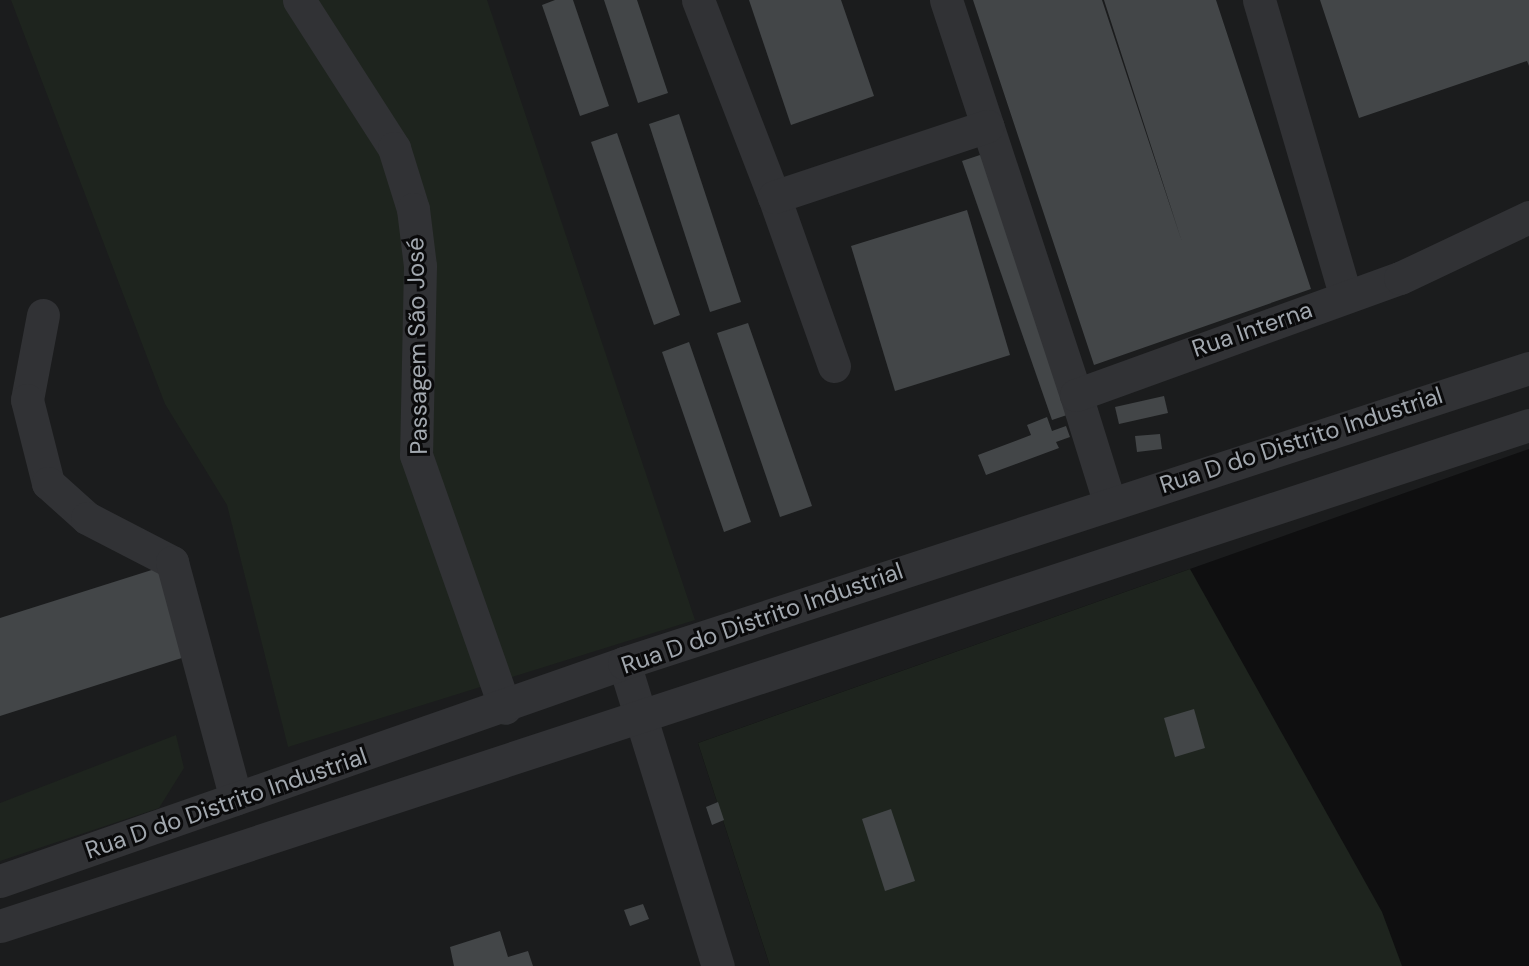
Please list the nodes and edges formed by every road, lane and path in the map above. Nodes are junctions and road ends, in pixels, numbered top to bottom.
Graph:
1 (299, 0) edge
2 (698, 0) edge
3 (946, 0) edge
4 (1259, 0) edge
5 (987, 126) junction
6 (774, 197) junction
7 (1529, 217) edge
8 (1346, 297) junction
9 (43, 315) dead end
10 (834, 366) dead end
11 (1529, 368) edge
12 (1076, 395) junction
13 (1529, 425) edge
14 (1109, 501) junction
15 (624, 663) junction
16 (505, 708) junction
17 (641, 717) junction
18 (236, 799) junction
19 (0, 881) edge
20 (0, 926) edge
21 (718, 966) edge

1 - 16 street, Passagem São José
2 - 6 street
3 - 5 street
4 - 8 street
5 - 6 street
5 - 12 street
6 - 10 street
7 - 8 street, Rua Interna
8 - 12 street, Rua Interna
9 - 18 street
11 - 14 street, Rua D do Distrito Industrial
12 - 14 street
13 - 17 street, Rua D do Distrito Industrial
14 - 15 street, Rua D do Distrito Industrial
15 - 16 street, Rua D do Distrito Industrial
15 - 17 street
16 - 18 street, Rua D do Distrito Industrial
17 - 20 street, Rua D do Distrito Industrial
17 - 21 street
18 - 19 street, Rua D do Distrito Industrial

